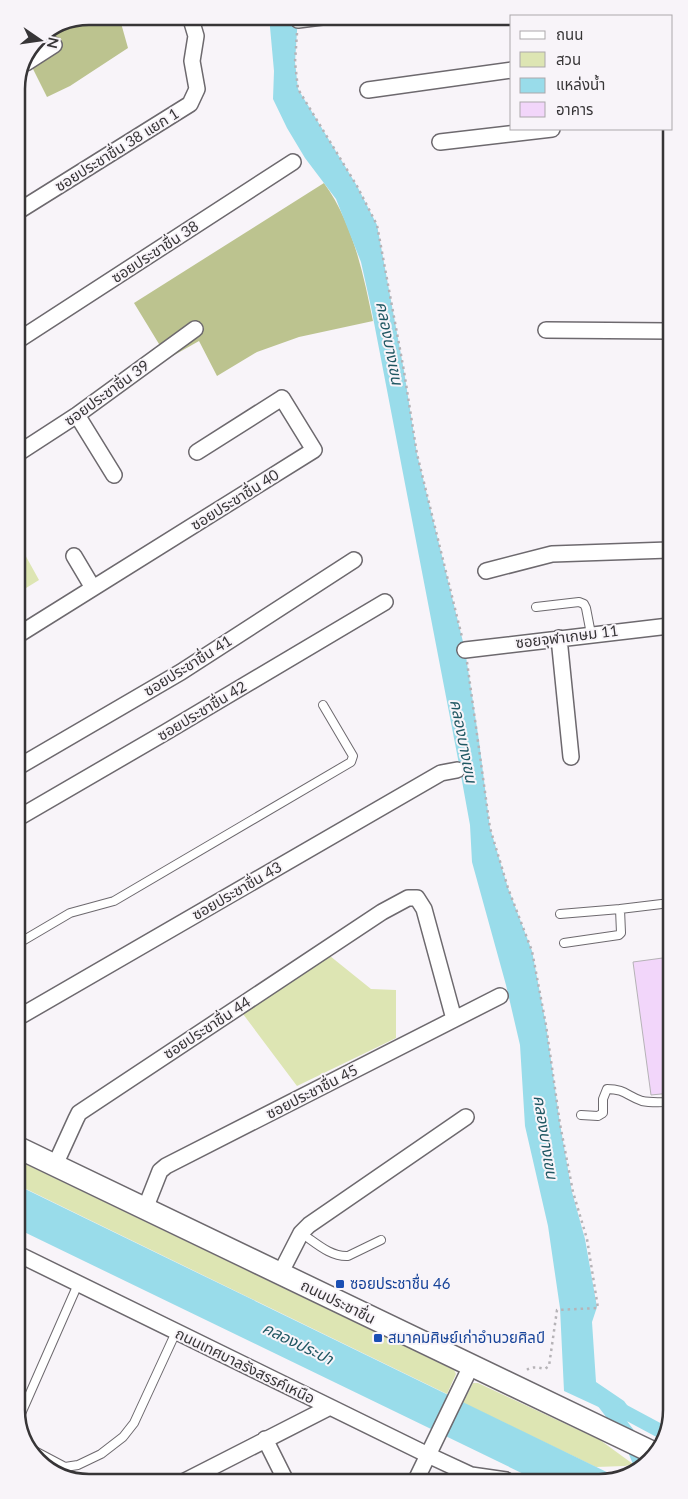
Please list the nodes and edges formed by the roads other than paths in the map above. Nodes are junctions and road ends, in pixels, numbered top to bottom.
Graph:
1 (193, 25) edge
2 (54, 45) dead end
3 (33, 58) edge
4 (510, 70) edge
5 (368, 90) dead end
6 (543, 130) edge
7 (440, 142) dead end
8 (293, 162) dead end
9 (25, 207) edge
10 (195, 329) dead end
11 (546, 330) dead end
12 (663, 331) edge
13 (25, 336) edge
14 (77, 415) junction
15 (25, 449) edge
16 (197, 452) dead end
17 (114, 475) dead end
18 (663, 550) edge
19 (74, 556) dead end
20 (354, 560) dead end
21 (486, 571) dead end
22 (93, 588) junction
23 (385, 602) dead end
24 (536, 607) dead end
25 (663, 627) edge
26 (25, 631) edge
27 (591, 634) junction
28 (559, 638) junction
29 (465, 650) dead end
30 (323, 705) dead end
31 (572, 758) dead end
32 (25, 763) edge
33 (457, 770) dead end
34 (25, 814) edge
35 (663, 904) edge
36 (620, 909) junction
37 (560, 914) dead end
38 (25, 940) edge
39 (564, 943) dead end
40 (500, 996) dead end
41 (25, 1014) edge
42 (454, 1019) junction
43 (663, 1102) edge
44 (581, 1114) dead end
45 (466, 1117) dead end
46 (25, 1151) edge
47 (56, 1165) junction
48 (145, 1208) junction
49 (301, 1233) junction
50 (381, 1240) dead end
51 (25, 1258) edge
52 (280, 1274) junction
53 (78, 1284) junction
54 (176, 1332) junction
55 (471, 1366) junction
56 (25, 1405) edge
57 (330, 1407) junction
58 (265, 1440) junction
59 (648, 1450) edge
60 (430, 1451) junction
61 (46, 1457) edge
62 (199, 1474) edge
63 (282, 1474) edge
64 (419, 1474) edge
65 (467, 1474) edge

1 - 9 street, ซอยประชาชื่น 38 แยก 1
2 - 3 street
4 - 5 street
6 - 7 street
8 - 13 street, ซอยประชาชื่น 38
10 - 14 street, ซอยประชาชื่น 39
11 - 12 street
14 - 15 street, ซอยประชาชื่น 39
14 - 17 street
16 - 22 street, ซอยประชาชื่น 40
18 - 21 street
19 - 22 street
20 - 32 street, ซอยประชาชื่น 41
22 - 26 street, ซอยประชาชื่น 40
23 - 34 street, ซอยประชาชื่น 42
24 - 27 lane
25 - 27 street, ซอยจุฬาเกษม 11
27 - 28 street, ซอยจุฬาเกษม 11
28 - 29 street, ซอยจุฬาเกษม 11
28 - 31 street
30 - 38 lane
33 - 41 street, ซอยประชาชื่น 43
35 - 36 lane
36 - 37 lane
36 - 39 lane
40 - 42 street, ซอยประชาชื่น 45
42 - 47 street, ซอยประชาชื่น 44
42 - 48 street, ซอยประชาชื่น 45
43 - 44 lane
45 - 49 street
46 - 47 main road, ถนนประชาชื่น
47 - 48 main road, ถนนประชาชื่น
48 - 52 main road, ถนนประชาชื่น
49 - 50 lane
49 - 52 street
51 - 53 street, ถนนเทศบาลรังสรรค์เหนือ
52 - 55 main road, ถนนประชาชื่น
53 - 54 street, ถนนเทศบาลรังสรรค์เหนือ
53 - 56 lane
54 - 57 street, ถนนเทศบาลรังสรรค์เหนือ
54 - 61 lane
55 - 59 main road, ถนนประชาชื่น
55 - 60 street
57 - 58 street
57 - 60 street, ถนนเทศบาลรังสรรค์เหนือ
58 - 62 street
58 - 63 street
60 - 64 street
60 - 65 street, ถนนเทศบาลรังสรรค์เหนือ

